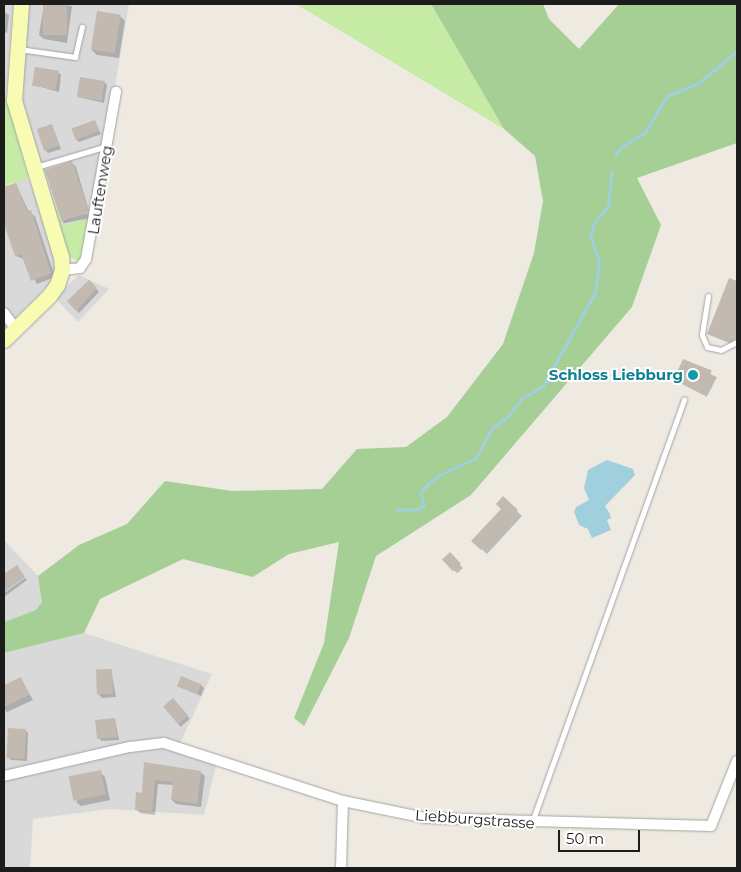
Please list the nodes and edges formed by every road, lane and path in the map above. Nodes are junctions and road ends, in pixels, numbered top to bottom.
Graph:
1 (21, 4) edge
2 (82, 27) dead end
3 (17, 49) junction
4 (9, 83) edge
5 (116, 92) dead end
6 (107, 146) junction
7 (33, 168) junction
8 (62, 270) junction
9 (708, 296) dead end
10 (4, 313) edge
11 (16, 329) junction
12 (4, 340) edge
13 (737, 342) edge
14 (684, 399) dead end
15 (737, 761) edge
16 (4, 776) edge
17 (343, 801) junction
18 (532, 823) junction
19 (341, 868) edge

1 - 3 street
2 - 3 lane
3 - 4 street
4 - 7 street
5 - 6 street, Lauftenweg
6 - 7 lane
6 - 8 street, Lauftenweg
7 - 8 street
8 - 11 street
9 - 13 lane
10 - 11 street
11 - 12 street
14 - 18 lane
15 - 18 street, Liebburgstrasse
16 - 17 street, Liebburgstrasse
17 - 18 street, Liebburgstrasse
17 - 19 street

